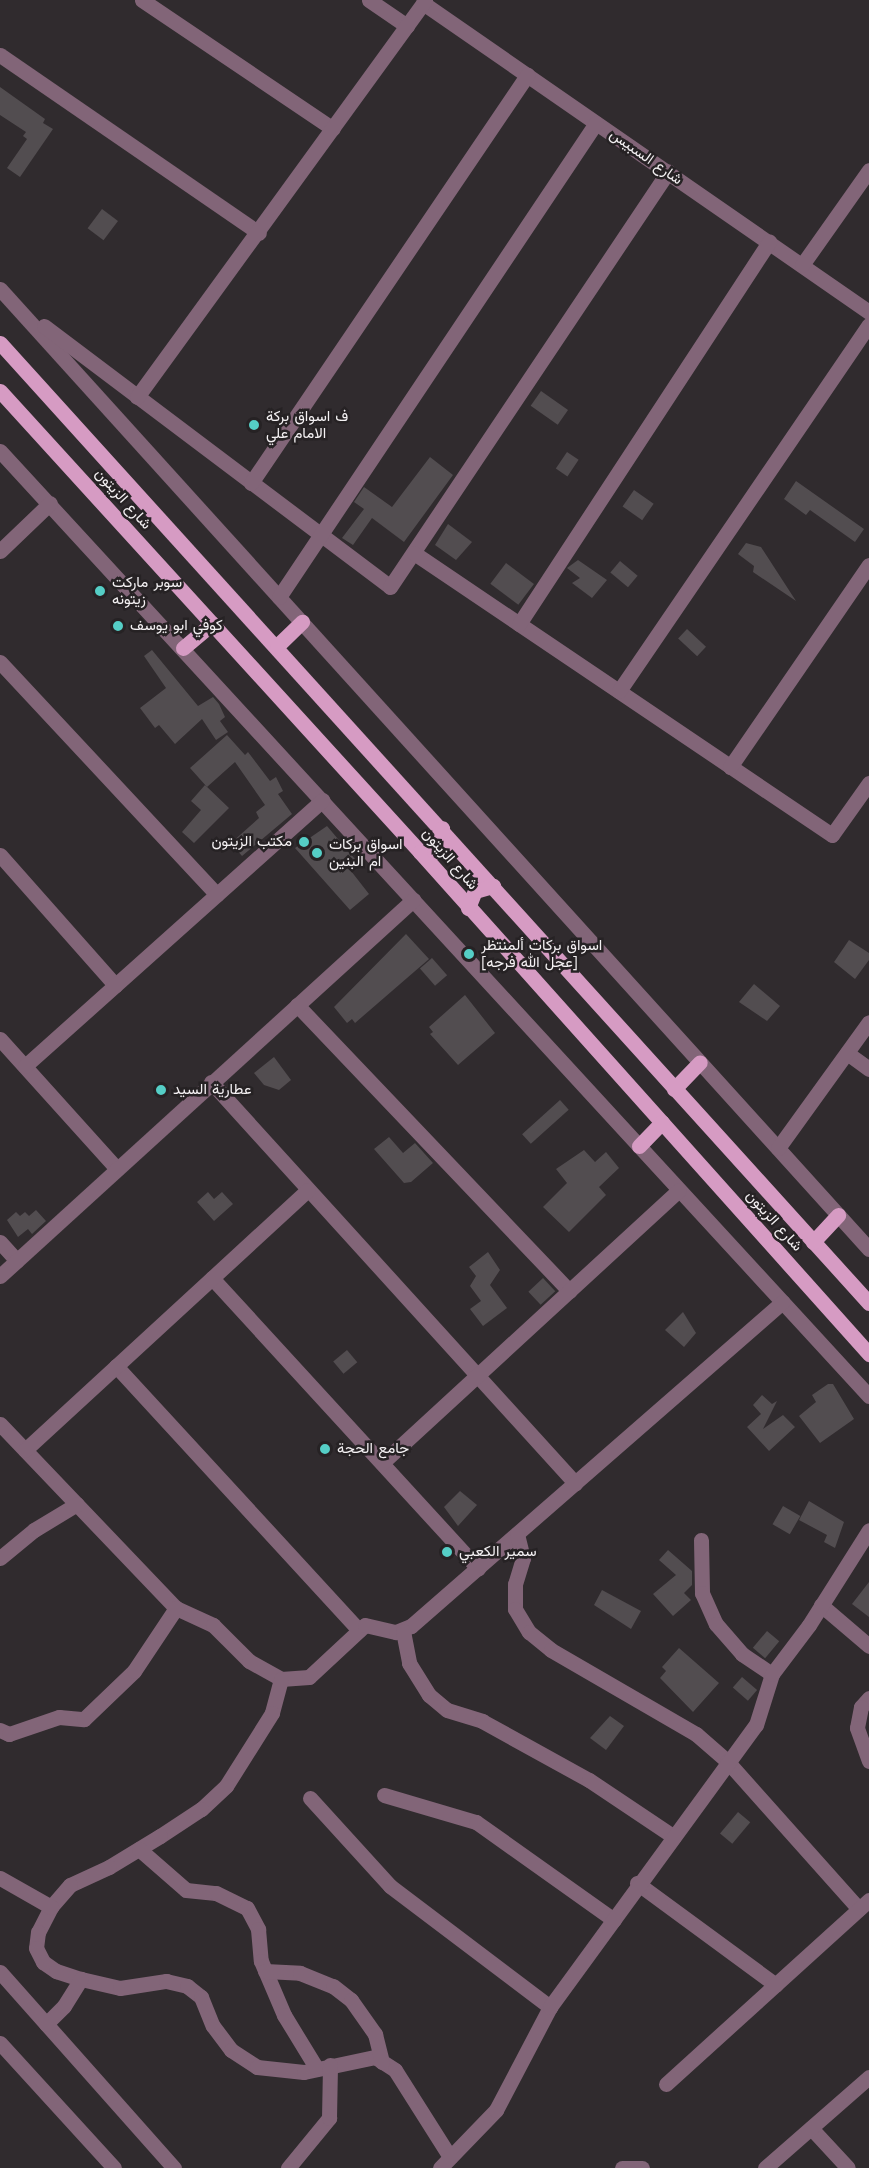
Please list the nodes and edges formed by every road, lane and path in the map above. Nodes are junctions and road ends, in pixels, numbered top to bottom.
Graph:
1 (142, 0) edge
2 (369, 0) edge
3 (424, 2) edge
4 (407, 26) junction
5 (0, 55) edge
6 (527, 75) junction
7 (596, 123) junction
8 (333, 129) junction
9 (869, 170) edge
10 (668, 172) junction
11 (259, 233) junction
12 (769, 242) junction
13 (802, 265) junction
14 (0, 289) edge
15 (14, 304) junction
16 (869, 312) edge
17 (869, 325) edge
18 (0, 343) edge
19 (0, 391) edge
20 (137, 397) junction
21 (0, 451) edge
22 (251, 483) junction
23 (50, 503) junction
24 (323, 537) junction
25 (0, 551) edge
26 (414, 553) junction
27 (869, 565) edge
28 (279, 597) junction
29 (302, 622) junction
30 (212, 624) junction
31 (519, 624) junction
32 (277, 646) junction
33 (183, 648) junction
34 (0, 662) edge
35 (619, 691) junction
36 (730, 766) junction
37 (869, 783) edge
38 (322, 800) junction
39 (442, 828) junction
40 (420, 852) junction
41 (0, 855) edge
42 (493, 886) junction
43 (217, 895) junction
44 (413, 900) junction
45 (468, 908) junction
46 (115, 986) junction
47 (297, 1005) junction
48 (869, 1022) edge
49 (0, 1039) edge
50 (847, 1053) junction
51 (700, 1062) junction
52 (25, 1066) junction
53 (869, 1069) edge
54 (211, 1082) junction
55 (674, 1089) junction
56 (662, 1122) junction
57 (639, 1146) junction
58 (778, 1148) junction
59 (117, 1168) junction
60 (308, 1190) junction
61 (679, 1190) junction
62 (838, 1215) junction
63 (0, 1242) edge
64 (813, 1242) junction
65 (869, 1249) edge
66 (17, 1261) junction
67 (0, 1276) edge
68 (212, 1278) junction
69 (569, 1291) junction
70 (783, 1302) junction
71 (869, 1303) edge
72 (869, 1354) edge
73 (116, 1366) junction
74 (477, 1376) junction
75 (869, 1396) edge
76 (0, 1424) edge
77 (25, 1450) junction
78 (382, 1463) junction
79 (575, 1484) junction
80 (77, 1504) junction
81 (869, 1530) edge
82 (517, 1534) junction
83 (701, 1540) dead end
84 (0, 1558) edge
85 (478, 1568) junction
86 (821, 1605) junction
87 (176, 1608) junction
88 (359, 1630) junction
89 (404, 1631) junction
90 (869, 1646) edge
91 (772, 1674) junction
92 (282, 1680) junction
93 (869, 1698) edge
94 (0, 1730) edge
95 (727, 1761) junction
96 (869, 1761) edge
97 (384, 1795) dead end
98 (310, 1798) dead end
99 (674, 1837) junction
100 (139, 1849) junction
101 (0, 1878) edge
102 (637, 1882) junction
103 (864, 1905) edge
104 (51, 1907) junction
105 (614, 1920) junction
106 (265, 1971) junction
107 (0, 1972) edge
108 (81, 1979) junction
109 (776, 1985) junction
110 (550, 2007) junction
111 (45, 2024) junction
112 (0, 2043) edge
113 (382, 2062) junction
114 (324, 2067) junction
115 (869, 2077) edge
116 (666, 2084) dead end
117 (811, 2128) junction
118 (445, 2163) edge
119 (114, 2168) edge
120 (174, 2168) edge
121 (288, 2168) edge
122 (622, 2168) edge
123 (642, 2168) edge
124 (765, 2168) edge
125 (848, 2168) edge

1 - 8 street
2 - 4 street
3 - 4 street
3 - 6 street, شارع السبيس
4 - 8 street
5 - 11 street
6 - 7 street, شارع السبيس
6 - 22 street
7 - 10 street, شارع السبيس
7 - 24 street
8 - 11 street
9 - 13 street
10 - 12 street, شارع السبيس
10 - 26 street
11 - 20 street
12 - 13 street, شارع السبيس
12 - 31 street
13 - 16 street, شارع السبيس
14 - 15 street
15 - 20 street
15 - 28 street
17 - 35 street
18 - 32 main road, شارع الزيتون
19 - 30 main road, شارع الزيتون
20 - 22 street
21 - 23 street
22 - 24 street
23 - 25 street
23 - 33 street
24 - 26 street
24 - 28 street
26 - 31 street
27 - 36 street
28 - 29 street
29 - 32 main road
29 - 51 street
30 - 33 main road
30 - 40 main road, شارع الزيتون
31 - 35 street
32 - 39 main road, شارع الزيتون
33 - 38 street
34 - 43 street
35 - 36 street
36 - 37 street
38 - 43 street
38 - 44 street
39 - 40 main road
39 - 42 main road, شارع الزيتون
40 - 45 main road, شارع الزيتون
41 - 46 street
42 - 45 main road
42 - 55 main road, شارع الزيتون
43 - 46 street
44 - 47 street
44 - 57 street
45 - 56 main road, شارع الزيتون
46 - 52 street
47 - 54 street
47 - 69 street
48 - 50 street
49 - 52 street
50 - 53 street
50 - 58 street
51 - 55 main road
51 - 58 street
52 - 59 street
54 - 59 street
54 - 60 street
55 - 64 main road, شارع الزيتون
56 - 57 main road
56 - 72 main road, شارع الزيتون
57 - 61 street
58 - 62 street
59 - 66 street
60 - 68 street
60 - 74 street
61 - 69 street
61 - 70 street
62 - 64 main road
62 - 65 street
63 - 66 street
64 - 71 main road, شارع الزيتون
66 - 67 street
68 - 73 street
68 - 78 street
69 - 74 street
70 - 75 street
70 - 79 street
73 - 77 street
73 - 88 street
74 - 78 street
74 - 79 street
76 - 77 street
77 - 80 street
78 - 85 street
79 - 82 street
80 - 84 street
80 - 87 street
81 - 86 street
82 - 85 street
82 - 95 street
83 - 91 street
85 - 89 street
86 - 90 street
86 - 91 street
87 - 92 street
87 - 94 street
88 - 89 street
88 - 92 street
89 - 99 street
91 - 95 street
92 - 100 street
93 - 96 street
95 - 99 street
95 - 103 street
97 - 105 street
98 - 110 street
99 - 102 street
100 - 104 street
100 - 106 street
101 - 104 street
102 - 105 street
102 - 109 street
103 - 109 street
104 - 108 street
105 - 110 street
106 - 113 street
106 - 114 street
107 - 111 street
108 - 111 street
108 - 114 street
109 - 116 street
110 - 118 street
111 - 120 street
112 - 119 street
113 - 114 street
113 - 118 street
114 - 121 street
115 - 117 street
117 - 124 street
117 - 125 street
122 - 123 street

